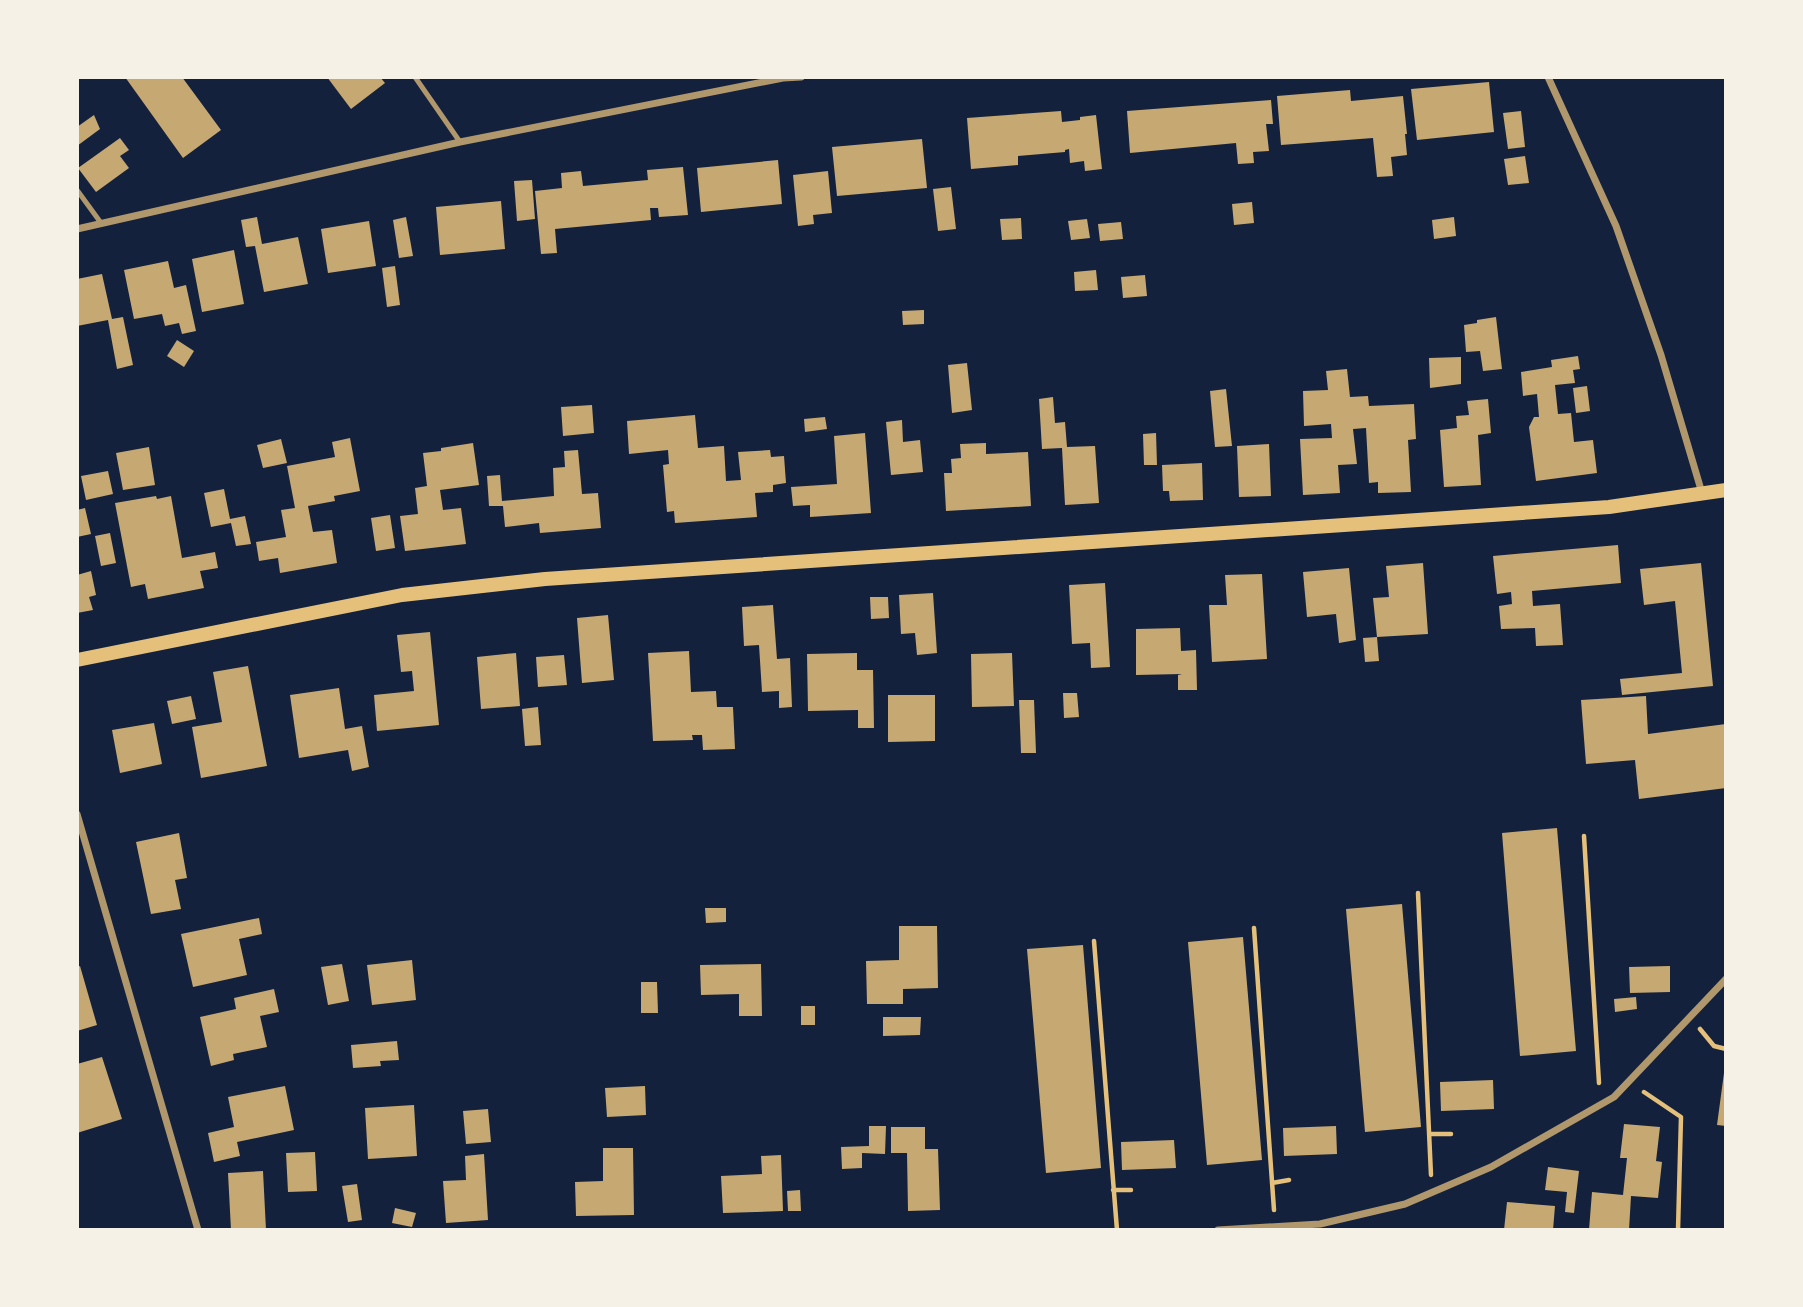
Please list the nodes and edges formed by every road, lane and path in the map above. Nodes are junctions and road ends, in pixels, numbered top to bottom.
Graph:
1 (415, 77) edge
2 (801, 77) edge
3 (1548, 77) edge
4 (460, 142) junction
5 (77, 190) edge
6 (101, 223) junction
7 (77, 229) edge
8 (1726, 490) edge
9 (1702, 493) junction
10 (77, 660) edge
11 (77, 814) edge
12 (1584, 836) dead end
13 (1418, 893) dead end
14 (1254, 928) dead end
15 (1094, 941) dead end
16 (1726, 979) edge
17 (1691, 1017) junction
18 (1726, 1049) edge
19 (1629, 1082) junction
20 (1600, 1105) junction
21 (1451, 1134) dead end
22 (1429, 1135) junction
23 (1289, 1180) dead end
24 (1272, 1183) junction
25 (1113, 1190) junction
26 (1131, 1190) dead end
27 (1432, 1192) junction
28 (1275, 1226) junction
29 (198, 1230) edge
30 (1117, 1230) edge
31 (1218, 1230) edge
32 (1678, 1230) edge

1 - 4 lane
2 - 4 street
3 - 9 street
4 - 6 street
5 - 6 lane
6 - 7 street
8 - 9 main road
9 - 10 main road
11 - 29 street
12 - 20 path
13 - 22 path
14 - 24 path
15 - 25 path
16 - 17 street
17 - 18 path
17 - 19 street
19 - 20 street
19 - 32 path
20 - 27 street
21 - 22 path
22 - 27 path
23 - 24 path
24 - 28 path
25 - 26 path
25 - 30 path
27 - 28 street
28 - 31 street

